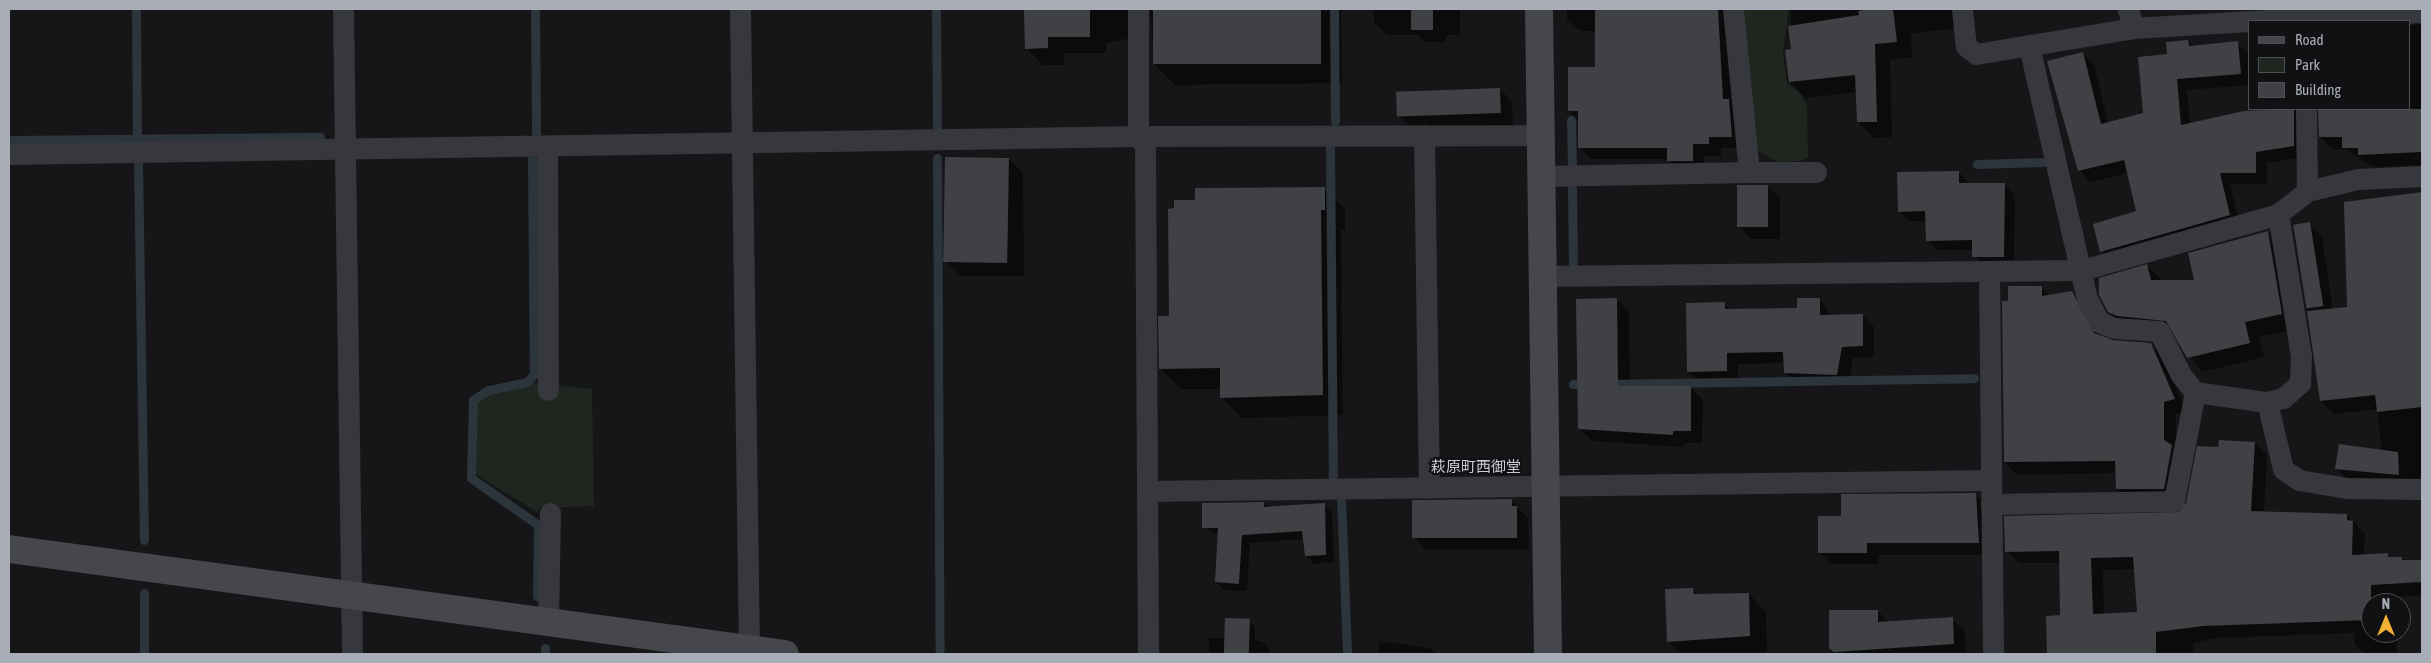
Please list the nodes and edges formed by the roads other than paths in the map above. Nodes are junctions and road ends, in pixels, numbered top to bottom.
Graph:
1 (343, 9) edge
2 (740, 9) edge
3 (1138, 9) edge
4 (1539, 9) edge
5 (1733, 9) edge
6 (1962, 9) edge
7 (2422, 12) edge
8 (2130, 18) edge
9 (2304, 20) edge
10 (2248, 21) edge
11 (2029, 46) junction
12 (2306, 110) edge
13 (1424, 135) junction
14 (1540, 135) junction
15 (1138, 136) junction
16 (741, 142) junction
17 (547, 146) junction
18 (346, 149) junction
19 (9, 154) edge
20 (1749, 172) junction
21 (1816, 172) dead end
22 (1541, 176) junction
23 (2422, 176) edge
24 (2307, 191) junction
25 (2278, 214) junction
26 (1988, 270) junction
27 (2082, 270) junction
28 (1542, 276) junction
29 (548, 390) dead end
30 (2195, 392) junction
31 (2267, 402) junction
32 (1991, 480) junction
33 (1544, 486) junction
34 (1429, 488) junction
35 (2422, 489) edge
36 (1147, 491) junction
37 (1991, 504) junction
38 (550, 513) dead end
39 (9, 549) edge
40 (351, 596) junction
41 (548, 623) junction
42 (749, 652) edge
43 (352, 654) edge
44 (785, 654) edge
45 (1148, 654) edge
46 (1548, 654) edge
47 (1993, 654) edge

1 - 18 street
2 - 16 street
3 - 15 street
4 - 14 street
5 - 20 street
6 - 11 street
7 - 9 street
8 - 10 street
8 - 11 street
11 - 27 street
12 - 24 street
13 - 14 street
13 - 15 street
13 - 34 street
14 - 22 street
15 - 16 street
15 - 36 street
16 - 17 street
16 - 42 street
17 - 18 street
17 - 29 street
18 - 19 street
18 - 40 street
20 - 21 street
20 - 22 street
22 - 28 street
23 - 24 street
24 - 25 street
25 - 27 street
25 - 31 street
26 - 27 street
26 - 28 street
26 - 32 street
27 - 30 street
28 - 33 street
30 - 31 street
30 - 37 street
31 - 35 street
32 - 33 street
32 - 37 street
33 - 34 street
33 - 46 street
34 - 36 street
36 - 45 street
37 - 47 street
38 - 41 street
39 - 40 street
40 - 41 street
40 - 43 street
41 - 42 street
42 - 44 street

